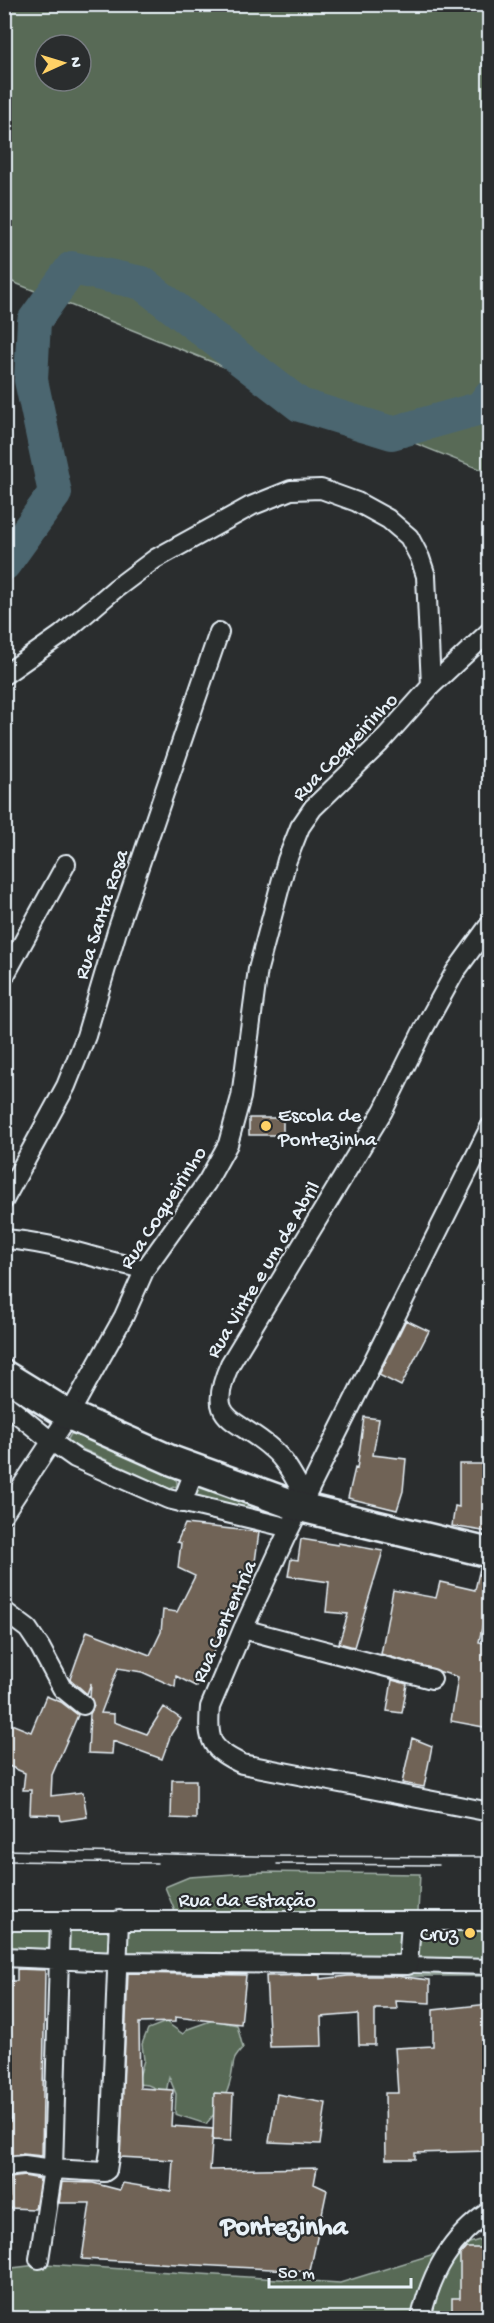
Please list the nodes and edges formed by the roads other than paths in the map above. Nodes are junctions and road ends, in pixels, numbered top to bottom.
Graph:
1 (489, 631) edge
2 (219, 632) dead end
3 (4, 675) edge
4 (431, 686) junction
5 (66, 864) dead end
6 (489, 924) edge
7 (4, 977) edge
8 (489, 1127) edge
9 (4, 1200) edge
10 (4, 1239) edge
11 (145, 1269) junction
12 (4, 1375) edge
13 (4, 1403) edge
14 (69, 1415) junction
15 (51, 1441) junction
16 (195, 1469) junction
17 (182, 1503) junction
18 (298, 1511) junction
19 (4, 1513) edge
20 (489, 1553) edge
21 (4, 1611) edge
22 (243, 1629) junction
23 (432, 1679) dead end
24 (83, 1705) dead end
25 (489, 1812) edge
26 (119, 1920) junction
27 (4, 1921) edge
28 (60, 1921) junction
29 (489, 1921) edge
30 (411, 1922) junction
31 (4, 1958) edge
32 (59, 1958) junction
33 (117, 1962) junction
34 (408, 1965) junction
35 (489, 1967) edge
36 (4, 2167) edge
37 (52, 2169) junction
38 (489, 2211) edge
39 (39, 2259) dead end
40 (421, 2319) edge

1 - 4 street
2 - 9 street, Rua Santa Rosa
3 - 4 street
4 - 11 street, Rua Coqueirinho
5 - 7 street
6 - 18 street, Rua Vinte e um de Abril
8 - 18 street, Rua Cententria
10 - 11 street
11 - 14 street, Rua Coqueirinho
12 - 14 main road
13 - 15 street
14 - 15 street, Rua Coqueirinho
14 - 16 main road
15 - 17 street
15 - 19 street, Rua Coqueirinho
16 - 17 street
16 - 18 main road
17 - 18 street
18 - 20 main road
18 - 22 street, Rua Cententria
21 - 24 street
22 - 23 street
22 - 25 street, Rua Cententria
26 - 28 street, Rua da Estação
26 - 30 street, Rua da Estação
26 - 33 street
27 - 28 street, Rua da Estação
28 - 32 street
29 - 30 street, Rua da Estação
30 - 34 street
31 - 32 street
32 - 33 street
32 - 37 street
33 - 34 street
33 - 37 street
34 - 35 street
36 - 37 street
37 - 39 street
38 - 40 street

